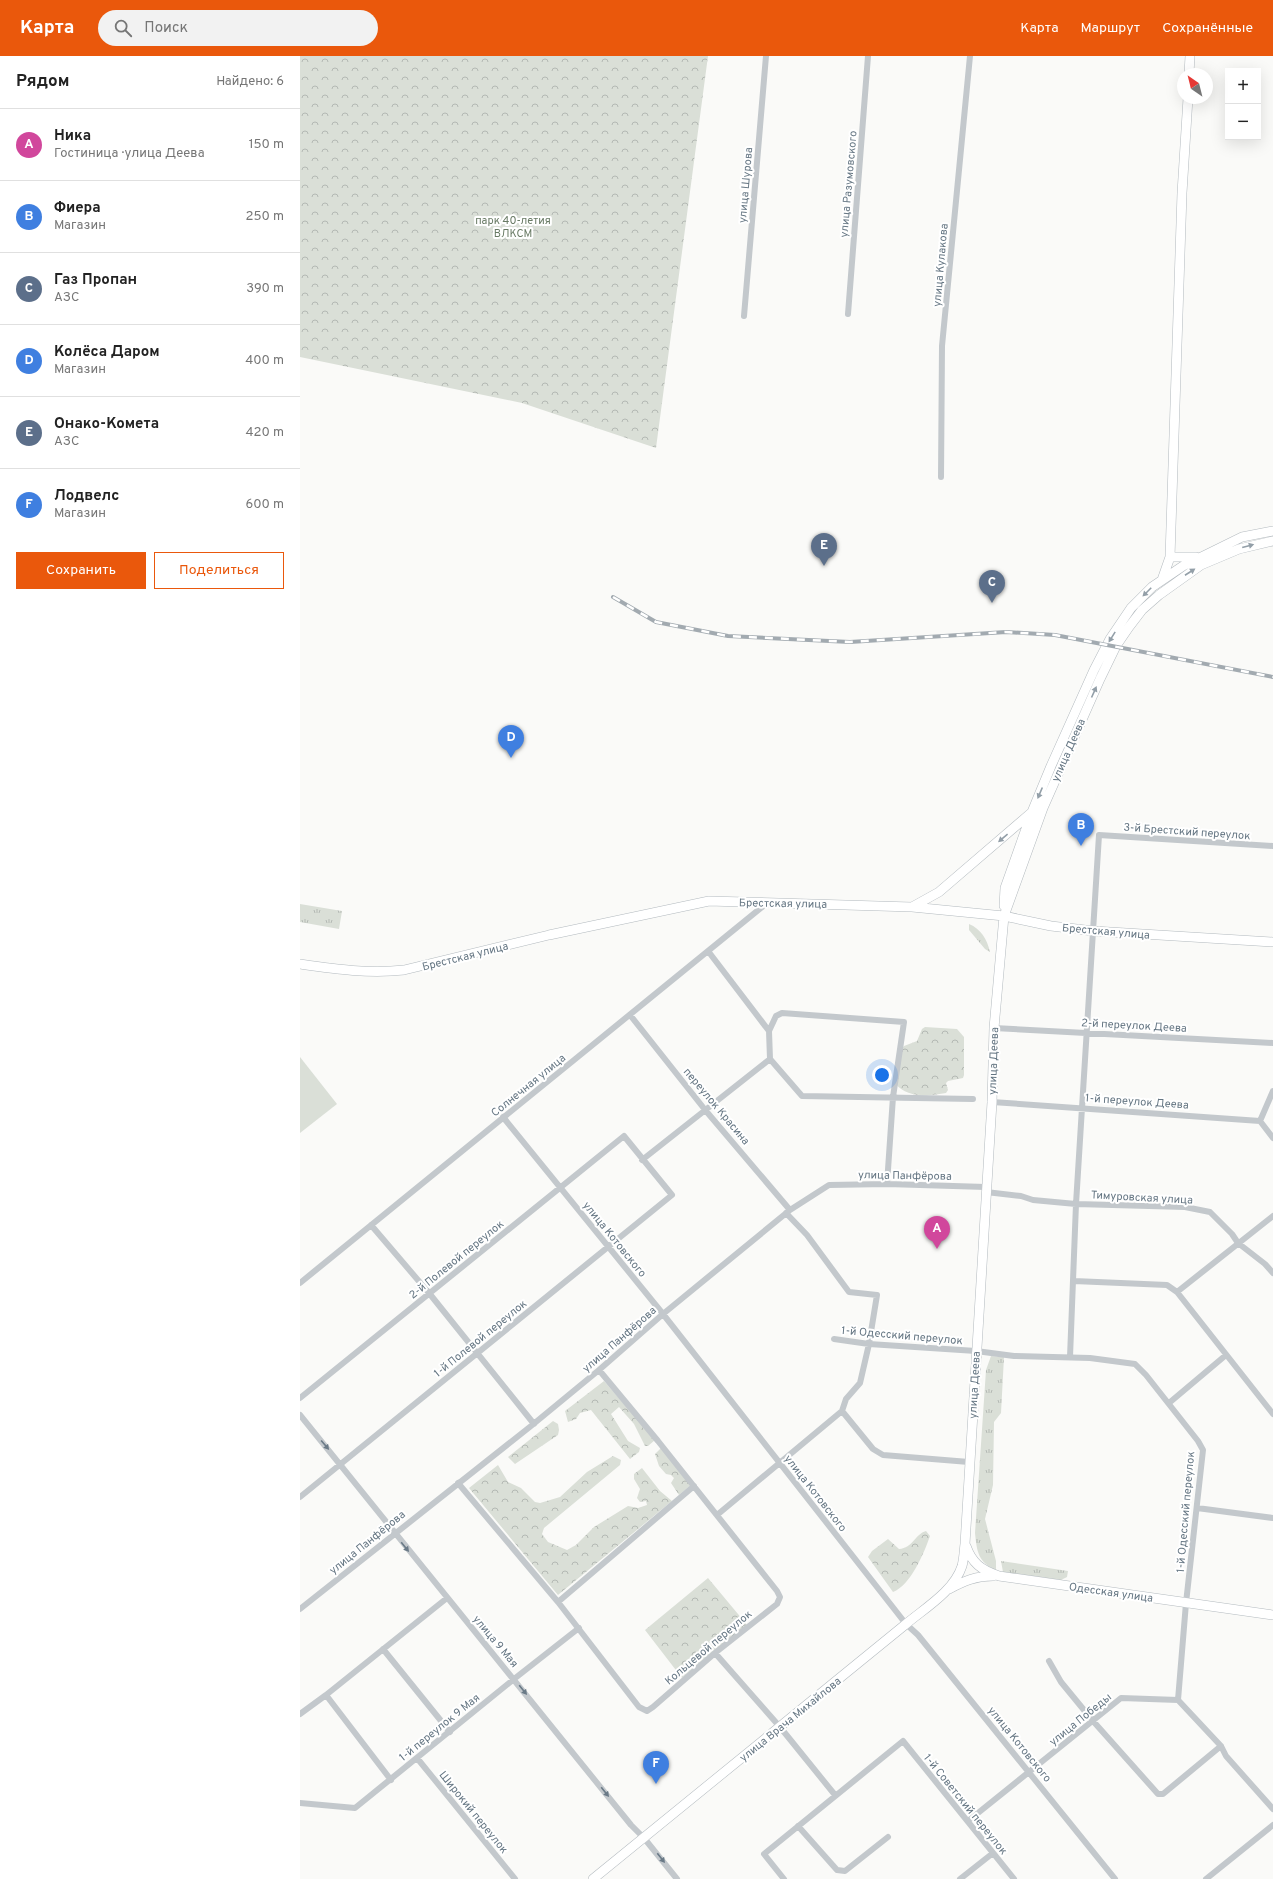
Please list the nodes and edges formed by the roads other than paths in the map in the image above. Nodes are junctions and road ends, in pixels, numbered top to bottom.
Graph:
1 (766, 56) edge
2 (868, 56) edge
3 (970, 56) edge
4 (1183, 56) edge
5 (1190, 56) edge
6 (1189, 68) edge
7 (1188, 104) edge
8 (848, 314) dead end
9 (744, 316) dead end
10 (941, 477) dead end
11 (1273, 531) edge
12 (1273, 541) edge
13 (1201, 556) junction
14 (1170, 557) junction
15 (1162, 580) junction
16 (1032, 812) junction
17 (1273, 846) edge
18 (768, 902) junction
19 (912, 907) junction
20 (1004, 916) junction
21 (1094, 931) junction
22 (1273, 942) edge
23 (708, 951) junction
24 (300, 964) edge
25 (630, 1015) junction
26 (994, 1028) junction
27 (769, 1032) junction
28 (1088, 1032) junction
29 (1273, 1043) edge
30 (770, 1059) junction
31 (1273, 1091) edge
32 (893, 1097) junction
33 (972, 1099) dead end
34 (992, 1102) junction
35 (1084, 1108) junction
36 (706, 1111) junction
37 (503, 1117) junction
38 (1260, 1121) junction
39 (1273, 1138) edge
40 (642, 1160) junction
41 (887, 1184) junction
42 (561, 1188) junction
43 (986, 1190) junction
44 (1076, 1204) junction
45 (788, 1211) junction
46 (1273, 1216) edge
47 (371, 1225) junction
48 (1238, 1243) junction
49 (609, 1247) junction
50 (1273, 1273) edge
51 (1074, 1281) junction
52 (300, 1283) edge
53 (1178, 1292) junction
54 (429, 1294) junction
55 (663, 1314) junction
56 (834, 1339) dead end
57 (870, 1344) junction
58 (976, 1351) junction
59 (477, 1353) junction
60 (1226, 1355) junction
61 (1070, 1357) junction
62 (599, 1370) junction
63 (300, 1398) edge
64 (1169, 1403) junction
65 (842, 1411) junction
66 (1273, 1414) edge
67 (300, 1415) edge
68 (534, 1424) junction
69 (970, 1462) junction
70 (779, 1463) junction
71 (341, 1464) junction
72 (458, 1483) junction
73 (694, 1486) junction
74 (300, 1497) edge
75 (1197, 1508) junction
76 (1273, 1514) edge
77 (716, 1515) junction
78 (1273, 1518) edge
79 (394, 1533) junction
80 (965, 1544) junction
81 (999, 1576) junction
82 (947, 1590) junction
83 (447, 1598) junction
84 (558, 1602) junction
85 (1186, 1603) junction
86 (300, 1609) edge
87 (1273, 1615) edge
88 (906, 1624) junction
89 (579, 1628) junction
90 (383, 1649) junction
91 (715, 1653) junction
92 (1048, 1661) dead end
93 (514, 1679) junction
94 (326, 1695) junction
95 (1178, 1700) junction
96 (300, 1714) edge
97 (1092, 1721) junction
98 (780, 1727) junction
99 (450, 1732) junction
100 (1221, 1746) junction
101 (417, 1758) junction
102 (1030, 1772) junction
103 (391, 1780) junction
104 (835, 1796) junction
105 (300, 1804) edge
106 (1273, 1809) edge
107 (968, 1821) junction
108 (1273, 1825) edge
109 (798, 1826) junction
110 (888, 1837) dead end
111 (644, 1838) junction
112 (993, 1852) junction
113 (515, 1879) edge
114 (593, 1879) edge
115 (677, 1879) edge
116 (784, 1879) edge
117 (960, 1879) edge
118 (1014, 1879) edge
119 (1115, 1879) edge
120 (1206, 1879) edge

1 - 9 street, улица Шурова
2 - 8 street, улица Разумовского
3 - 10 street, улица Кулакова
4 - 5 street
5 - 6 main road
7 - 14 main road
11 - 13 main road
20 -> 12 main road, улица Деева
13 - 14 main road
13 - 15 main road
14 - 15 main road
15 -> 16 main road
16 -> 19 main road
16 - 20 main road
17 - 21 street, 3-й Брестский переулок
18 - 19 main road, Брестская улица
18 - 23 street, Солнечная улица
18 - 24 main road, Брестская улица
19 - 20 main road, Брестская улица
20 - 21 main road, Брестская улица
20 - 26 main road, улица Деева
21 - 22 main road, Брестская улица
21 - 28 street
23 - 25 street, Солнечная улица
23 - 27 street
25 - 36 street, переулок Красина
25 - 37 street, Солнечная улица
26 - 28 street, 2-й переулок Деева
26 - 34 main road, улица Деева
27 - 30 street
27 - 32 street
28 - 29 street, 2-й переулок Деева
28 - 35 street
30 - 32 street
30 - 36 street
31 - 38 street
32 - 33 street
32 - 41 street
34 - 35 street, 1-й переулок Деева
34 - 43 main road, улица Деева
35 - 38 street, 1-й переулок Деева
35 - 44 street
36 - 40 street
36 - 45 street, переулок Красина
37 - 42 street, улица Котовского
37 - 47 street, Солнечная улица
38 - 39 street
40 - 42 street, 2-й Полевой переулок
40 - 49 street, 1-й Полевой переулок
41 - 43 street, улица Панфёрова
41 - 45 street, улица Панфёрова
42 - 49 street, улица Котовского
42 - 54 street, 2-й Полевой переулок
43 - 44 street, Тимуровская улица
43 - 58 main road, улица Деева
44 - 48 street, Тимуровская улица
44 - 51 street
45 - 55 street, улица Панфёрова
45 - 57 street, переулок Красина
46 - 48 street
47 - 52 street, Солнечная улица
47 - 54 street
48 - 50 street, Тимуровская улица
48 - 53 street
49 - 55 street, улица Котовского
49 - 59 street, 1-й Полевой переулок
51 - 53 street
51 - 61 street
53 - 60 street
54 - 59 street
54 - 63 street, 2-й Полевой переулок
55 - 62 street, улица Панфёрова
55 - 70 street, улица Котовского
56 - 57 street, 1-й Одесский переулок
57 - 58 street, 1-й Одесский переулок
57 - 65 street, переулок Красина
58 - 61 street, 1-й Одесский переулок
58 - 69 main road, улица Деева
59 - 68 street
59 - 71 street, 1-й Полевой переулок
60 - 64 street
60 - 66 street
61 - 64 street, 1-й Одесский переулок
62 - 68 street, улица Панфёрова
62 - 73 street, Кольцевой переулок
64 - 75 street, 1-й Одесский переулок
65 - 69 street
65 - 70 street
67 -> 71 street, улица 9 Мая
68 - 72 street, улица Панфёрова
69 - 80 main road, улица Деева
70 - 77 street
70 - 88 street, улица Котовского
71 - 74 street, 1-й Полевой переулок
71 - 79 street, улица 9 Мая
72 - 79 street, улица Панфёрова
72 - 84 street, Кольцевой переулок
73 - 77 street, Кольцевой переулок
73 - 84 street
75 - 78 street
75 - 85 street, 1-й Одесский переулок
76 - 78 street
77 - 91 street, Кольцевой переулок
79 -> 83 street, улица 9 Мая
79 - 86 street, улица Панфёрова
80 - 81 main road, Одесская улица
80 - 82 main road, улица Врача Михайлова
81 - 82 main road
81 - 85 main road, Одесская улица
82 - 88 main road, улица Врача Михайлова
83 - 90 street
83 - 93 street, улица 9 Мая
84 - 89 street, Кольцевой переулок
85 - 87 main road, Одесская улица
85 - 95 street, 1-й Одесский переулок
88 - 98 main road, улица Врача Михайлова
88 - 102 street, улица Котовского
89 - 91 street, Кольцевой переулок
89 - 93 street, 1-й переулок 9 Мая
90 - 94 street
90 - 99 street
91 - 98 street
92 - 97 street
93 - 99 street, 1-й переулок 9 Мая
93 -> 111 street, улица 9 Мая
94 - 96 street
94 - 103 street
95 - 97 street, улица Победы
95 - 100 street
97 - 100 street
97 - 102 street, улица Победы
98 - 104 street
98 - 111 main road, улица Врача Михайлова
99 - 101 street, 1-й переулок 9 Мая
100 - 106 street
101 - 103 street, 1-й переулок 9 Мая
101 - 113 street, Широкий переулок
102 - 107 street, улица Победы
102 - 119 street, улица Котовского
103 - 105 street, 1-й переулок 9 Мая
104 - 107 street, 1-й Советский переулок
104 - 109 street
107 - 112 street, 1-й Советский переулок
108 - 120 street
109 - 110 street
109 - 116 street
111 - 114 main road, улица Врача Михайлова
111 -> 115 street, улица 9 Мая
112 - 117 street
112 - 118 street, 1-й Советский переулок

